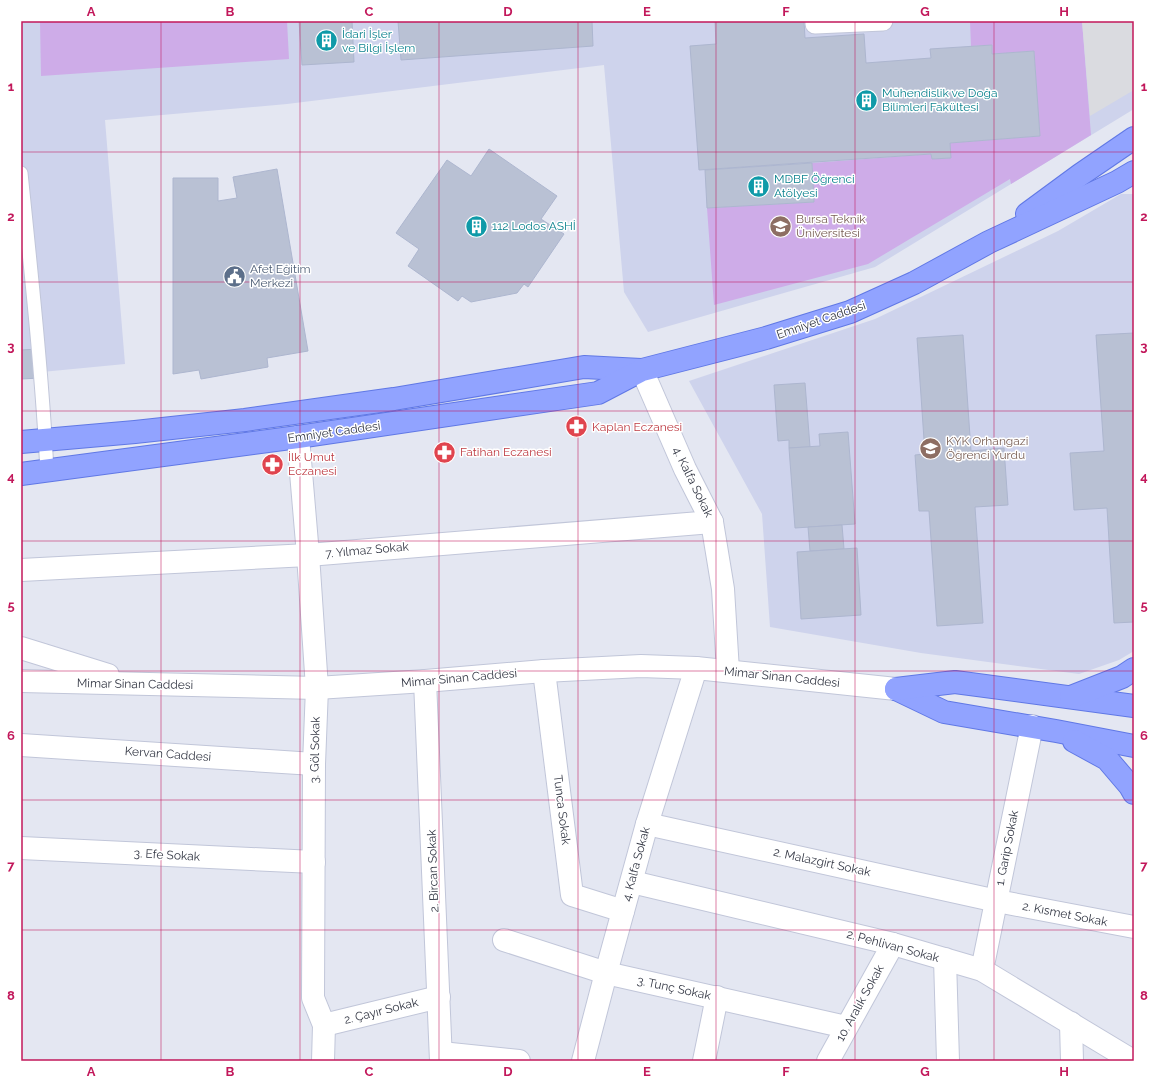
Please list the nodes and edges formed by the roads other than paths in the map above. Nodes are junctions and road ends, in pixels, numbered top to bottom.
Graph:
1 (815, 21) edge
2 (883, 21) edge
3 (1134, 138) edge
4 (21, 173) edge
5 (1128, 178) edge
6 (989, 242) junction
7 (642, 370) junction
8 (298, 437) junction
9 (45, 439) junction
10 (21, 442) edge
11 (46, 472) junction
12 (21, 474) edge
13 (712, 522) junction
14 (308, 555) junction
15 (21, 570) edge
16 (21, 648) edge
17 (696, 668) junction
18 (1134, 669) edge
19 (544, 671) junction
20 (728, 671) junction
21 (21, 681) edge
22 (425, 681) junction
23 (152, 684) junction
24 (317, 688) junction
25 (896, 689) junction
26 (1070, 698) junction
27 (1134, 706) edge
28 (1032, 726) junction
29 (1056, 730) junction
30 (21, 745) edge
31 (1134, 746) edge
32 (314, 764) junction
33 (1134, 793) edge
34 (647, 824) junction
35 (21, 848) edge
36 (314, 862) junction
37 (632, 882) junction
38 (997, 901) junction
39 (623, 911) junction
40 (1134, 928) edge
41 (504, 940) dead end
42 (893, 944) junction
43 (945, 959) junction
44 (982, 970) junction
45 (606, 973) junction
46 (439, 997) junction
47 (717, 997) junction
48 (1071, 1023) junction
49 (324, 1025) junction
50 (846, 1027) junction
51 (441, 1057) edge
52 (323, 1061) edge
53 (518, 1061) edge
54 (583, 1061) edge
55 (704, 1061) edge
56 (828, 1061) edge
57 (948, 1061) edge
58 (1072, 1061) edge
59 (1133, 1061) edge

1 - 2 street
3 - 6 main road
4 - 9 lane
5 - 6 main road
6 - 7 main road, Emniyet Caddesi
7 - 8 main road, Emniyet Caddesi
7 - 9 main road, Emniyet Caddesi
7 - 13 street, 4. Kalfa Sokak
8 - 11 main road, Emniyet Caddesi
8 - 14 street, 3. Göl Sokak
9 - 10 main road, Emniyet Caddesi
9 - 11 lane
11 - 12 main road, Emniyet Caddesi
13 - 14 street, 7. Yılmaz Sokak
13 - 20 street, 4. Kalfa Sokak
14 - 15 street, 7. Yılmaz Sokak
14 - 24 street, 3. Göl Sokak
16 - 23 street
17 - 19 street, Mimar Sinan Caddesi
17 - 20 street, Mimar Sinan Caddesi
17 - 34 street, 4. Kalfa Sokak
18 - 26 main road
19 - 22 street, Mimar Sinan Caddesi
19 - 39 street, Tunca Sokak
20 - 25 street, Mimar Sinan Caddesi
21 - 23 street, Mimar Sinan Caddesi
22 - 24 street, Mimar Sinan Caddesi
22 - 46 street, 2. Bircan Sokak
23 - 24 street, Mimar Sinan Caddesi
24 - 32 street, 3. Göl Sokak
25 - 26 main road
25 - 28 main road
26 - 27 main road
28 - 29 main road
28 - 38 street, 1. Garip Sokak
29 - 31 main road
29 - 33 main road
30 - 32 street, Kervan Caddesi
32 - 36 street, 3. Göl Sokak
34 - 37 street, 4. Kalfa Sokak
34 - 38 street, 2. Malazgirt Sokak
35 - 36 street, 3. Efe Sokak
36 - 49 street, 3. Göl Sokak
37 - 39 street, 4. Kalfa Sokak
37 - 42 street, 2. Pehlivan Sokak
38 - 40 street, 2. Kısmet Sokak
38 - 44 street, 1. Garip Sokak
39 - 45 street, 4. Kalfa Sokak
41 - 45 street, 3. Tunç Sokak
42 - 43 street, 2. Pehlivan Sokak
42 - 50 street, 10. Aralık Sokak
43 - 44 street, 2. Pehlivan Sokak
43 - 57 street
44 - 48 street, 2. Pehlivan Sokak
45 - 47 street, 3. Tunç Sokak
45 - 54 street, 4. Kalfa Sokak
46 - 49 street, 2. Çayır Sokak
46 - 51 street, 2. Bircan Sokak
47 - 50 street, 3. Tunç Sokak
47 - 55 street
48 - 58 street
48 - 59 street, 2. Pehlivan Sokak
49 - 52 street, 3. Göl Sokak
50 - 56 street, 10. Aralık Sokak
51 - 53 street

